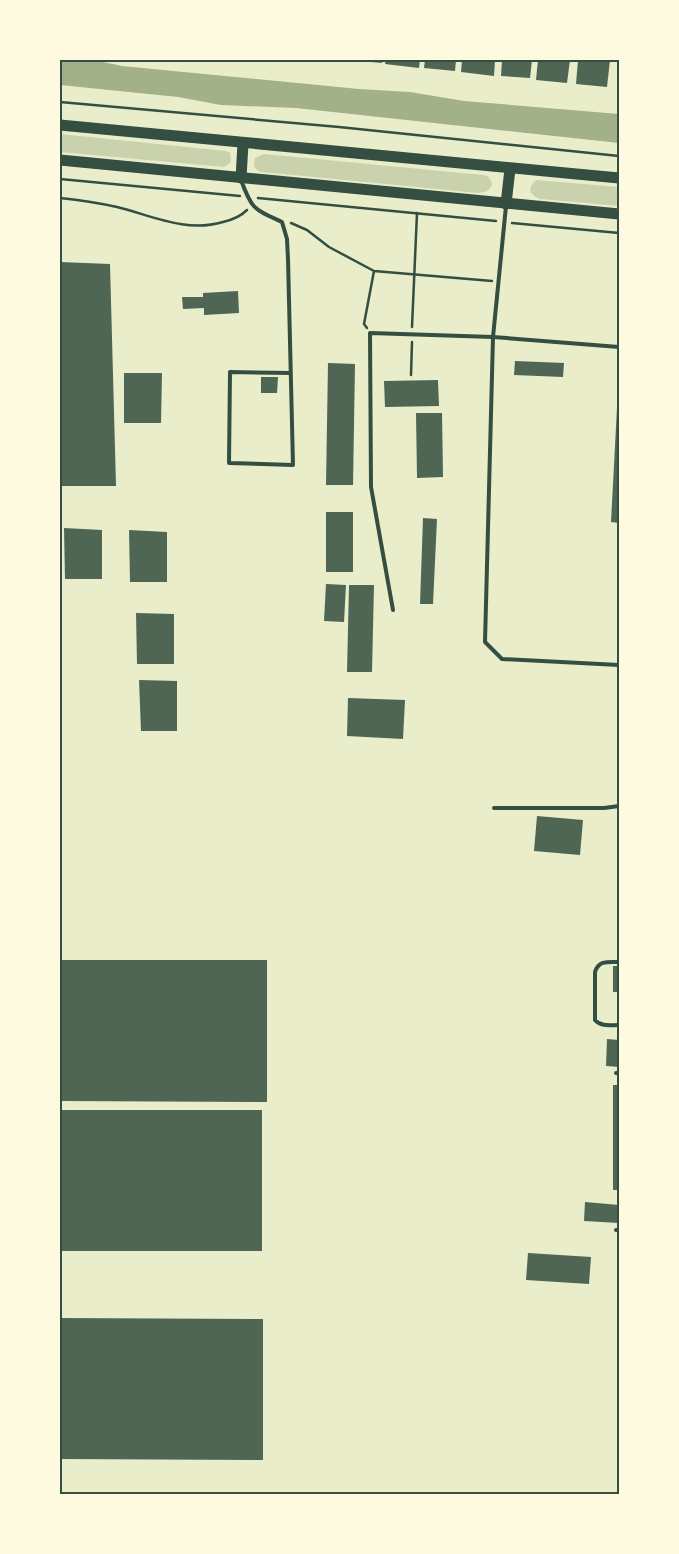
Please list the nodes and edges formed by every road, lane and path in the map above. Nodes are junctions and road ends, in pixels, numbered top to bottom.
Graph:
1 (60, 102) edge
2 (60, 126) edge
3 (244, 144) junction
4 (619, 156) edge
5 (60, 160) edge
6 (510, 169) junction
7 (241, 178) junction
8 (619, 178) edge
9 (60, 179) edge
10 (247, 197) junction
11 (60, 198) edge
12 (251, 204) junction
13 (506, 204) junction
14 (417, 213) junction
15 (619, 214) edge
16 (282, 222) junction
17 (504, 222) junction
18 (619, 233) edge
19 (374, 271) junction
20 (414, 275) junction
21 (498, 281) junction
22 (370, 333) junction
23 (412, 334) junction
24 (493, 337) junction
25 (619, 346) edge
26 (291, 373) junction
27 (411, 375) dead end
28 (393, 610) dead end
29 (619, 665) edge
30 (619, 806) edge
31 (494, 808) dead end
32 (619, 962) edge
33 (619, 1025) edge

1 - 4 path
2 - 3 main road
3 - 6 main road
3 - 7 main road
5 - 7 main road
6 - 8 main road
6 - 13 main road
7 - 10 lane
7 - 13 main road
9 - 10 path
10 - 12 lane
10 - 14 path
11 - 12 path
12 - 16 lane
13 - 15 main road
13 - 17 lane
14 - 17 path
14 - 20 path
16 - 19 path
16 - 26 lane
17 - 18 path
17 - 21 lane
19 - 20 path
19 - 22 path
20 - 21 path
20 - 23 path
21 - 24 lane
22 - 23 lane
22 - 28 lane
23 - 24 lane
23 - 27 path
24 - 25 lane
24 - 29 lane
26 - 26 lane
30 - 31 lane
32 - 33 lane

